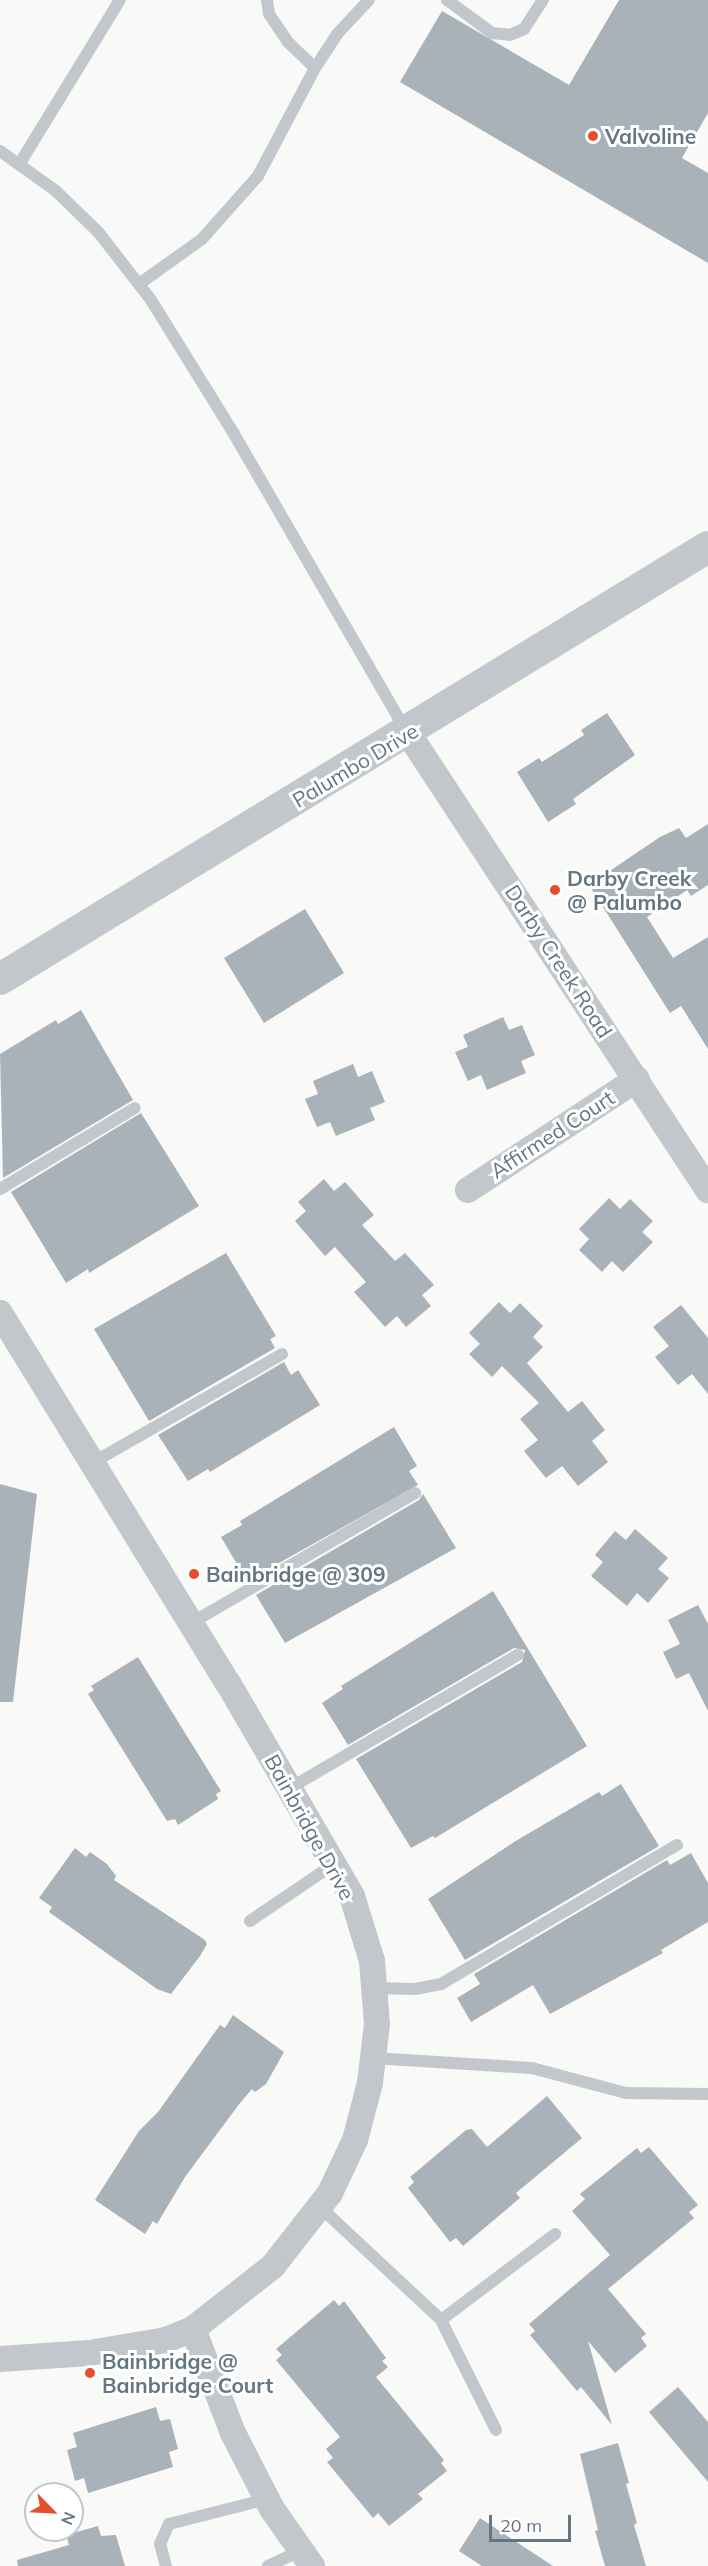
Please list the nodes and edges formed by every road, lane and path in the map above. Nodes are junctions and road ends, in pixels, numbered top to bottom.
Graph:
1 (120, 0) edge
2 (267, 0) edge
3 (369, 0) edge
4 (447, 0) edge
5 (543, 0) edge
6 (315, 68) junction
7 (0, 151) edge
8 (20, 164) junction
9 (139, 284) junction
10 (708, 547) edge
11 (408, 733) junction
12 (0, 979) edge
13 (636, 1079) junction
14 (135, 1108) dead end
15 (0, 1189) edge
16 (468, 1190) dead end
17 (708, 1190) edge
18 (0, 1313) edge
19 (282, 1354) dead end
20 (92, 1463) junction
21 (415, 1493) dead end
22 (191, 1623) junction
23 (518, 1655) dead end
24 (290, 1788) junction
25 (677, 1845) dead end
26 (334, 1864) junction
27 (250, 1921) dead end
28 (374, 1988) junction
29 (373, 2058) junction
30 (708, 2094) edge
31 (320, 2207) junction
32 (555, 2234) dead end
33 (441, 2320) junction
34 (194, 2329) junction
35 (0, 2360) edge
36 (496, 2430) dead end
37 (267, 2499) junction
38 (306, 2558) edge
39 (166, 2566) edge
40 (268, 2566) edge

1 - 8 lane
2 - 6 lane
3 - 6 lane
4 - 5 lane
6 - 9 lane
7 - 8 lane
8 - 9 lane
9 - 11 lane
10 - 11 street, Palumbo Drive
11 - 12 street, Palumbo Drive
11 - 13 street, Darby Creek Road
13 - 16 street, Affirmed Court
13 - 17 street, Darby Creek Road
14 - 15 lane
18 - 20 street, Bainbridge Drive
19 - 20 lane
20 - 22 street, Bainbridge Drive
21 - 22 lane
22 - 24 street, Bainbridge Drive
23 - 24 lane
24 - 26 street, Bainbridge Drive
25 - 28 lane
26 - 27 lane
26 - 28 street, Bainbridge Drive
28 - 29 street, Bainbridge Drive
29 - 30 lane
29 - 31 street, Bainbridge Drive
31 - 33 lane
31 - 34 street, Bainbridge Drive
32 - 33 lane
33 - 36 lane
34 - 35 street, Bainbridge Drive
34 - 37 street
37 - 38 street
37 - 39 lane
38 - 40 lane

